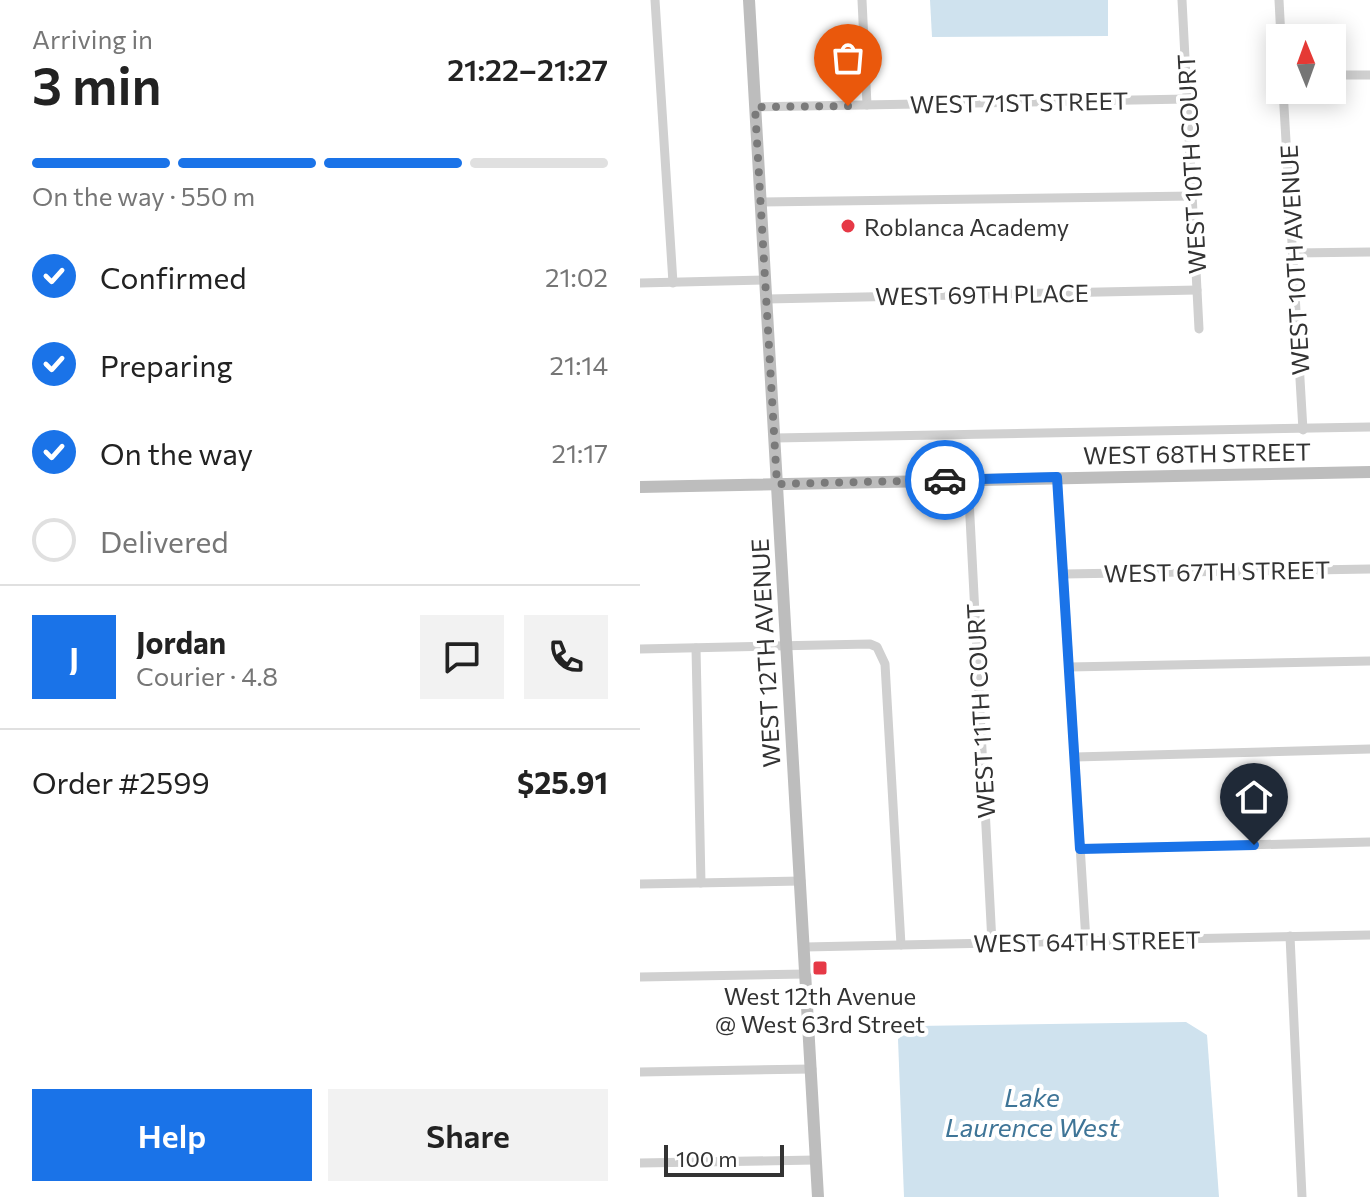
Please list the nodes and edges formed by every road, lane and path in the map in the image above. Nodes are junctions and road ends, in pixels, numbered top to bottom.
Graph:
1 (655, 0) edge
2 (749, 0) edge
3 (862, 0) edge
4 (1182, 0) edge
5 (1279, 0) edge
6 (1280, 24) edge
7 (1346, 75) edge
8 (1370, 75) edge
9 (1187, 99) junction
10 (1284, 104) edge
11 (867, 105) junction
12 (755, 107) junction
13 (1194, 196) junction
14 (761, 202) junction
15 (1370, 252) edge
16 (1295, 253) junction
17 (766, 280) junction
18 (640, 283) edge
19 (673, 283) junction
20 (1197, 290) junction
21 (767, 299) junction
22 (1199, 329) dead end
23 (1370, 427) edge
24 (1303, 430) junction
25 (775, 438) junction
26 (1370, 472) edge
27 (1057, 477) junction
28 (968, 479) junction
29 (777, 484) junction
30 (640, 487) edge
31 (1370, 569) edge
32 (1064, 574) junction
33 (787, 646) junction
34 (696, 648) junction
35 (640, 649) edge
36 (1370, 661) edge
37 (1069, 667) junction
38 (1370, 749) edge
39 (1075, 757) junction
40 (1370, 842) edge
41 (1080, 849) junction
42 (801, 881) junction
43 (701, 883) junction
44 (640, 884) edge
45 (1370, 935) edge
46 (1290, 936) junction
47 (1086, 941) junction
48 (992, 943) junction
49 (901, 945) junction
50 (805, 947) junction
51 (806, 974) junction
52 (640, 977) edge
53 (812, 1069) junction
54 (640, 1072) edge
55 (815, 1160) junction
56 (640, 1163) edge
57 (818, 1197) edge
58 (1302, 1197) edge

1 - 19 street
2 - 12 main road, WEST 12TH AVENUE
3 - 11 street
4 - 9 street, WEST 10TH COURT
5 - 6 street
7 - 8 street
9 - 11 street, WEST 71ST STREET
9 - 13 street, WEST 10TH COURT
10 - 16 street, WEST 10TH AVENUE
11 - 12 street, WEST 71ST STREET
12 - 14 main road, WEST 12TH AVENUE
13 - 14 street
13 - 20 street, WEST 10TH COURT
14 - 17 main road, WEST 12TH AVENUE
15 - 16 street
16 - 24 street, WEST 10TH AVENUE
17 - 19 street
17 - 21 main road, WEST 12TH AVENUE
18 - 19 street
20 - 21 street, WEST 69TH PLACE
20 - 22 street, WEST 10TH COURT
21 - 25 main road, WEST 12TH AVENUE
23 - 24 street, WEST 68TH STREET
24 - 25 street, WEST 68TH STREET
25 - 29 main road, WEST 12TH AVENUE
26 - 27 main road, WEST 68TH STREET
27 - 28 main road, WEST 68TH STREET
27 - 32 street
28 - 29 main road, WEST 68TH STREET
28 - 48 street, WEST 11TH COURT
29 - 30 main road, WEST 68TH STREET
29 - 33 main road, WEST 12TH AVENUE
31 - 32 street, WEST 67TH STREET
32 - 37 street
33 - 34 street
33 - 42 main road, WEST 12TH AVENUE
33 - 49 street
34 - 35 street
34 - 43 street
36 - 37 street
37 - 39 street
38 - 39 street
39 - 41 street
40 - 41 street
41 - 47 street
42 - 43 street
42 - 50 main road, WEST 12TH AVENUE
43 - 44 street
45 - 46 street, WEST 64TH STREET
46 - 47 street, WEST 64TH STREET
46 - 58 street
47 - 48 street, WEST 64TH STREET
48 - 49 street, WEST 64TH STREET
49 - 50 street, WEST 64TH STREET
50 - 51 main road, WEST 12TH AVENUE
51 - 52 street
51 - 53 main road, WEST 12TH AVENUE
53 - 54 street
53 - 55 main road, WEST 12TH AVENUE
55 - 56 street
55 - 57 main road, WEST 12TH AVENUE

